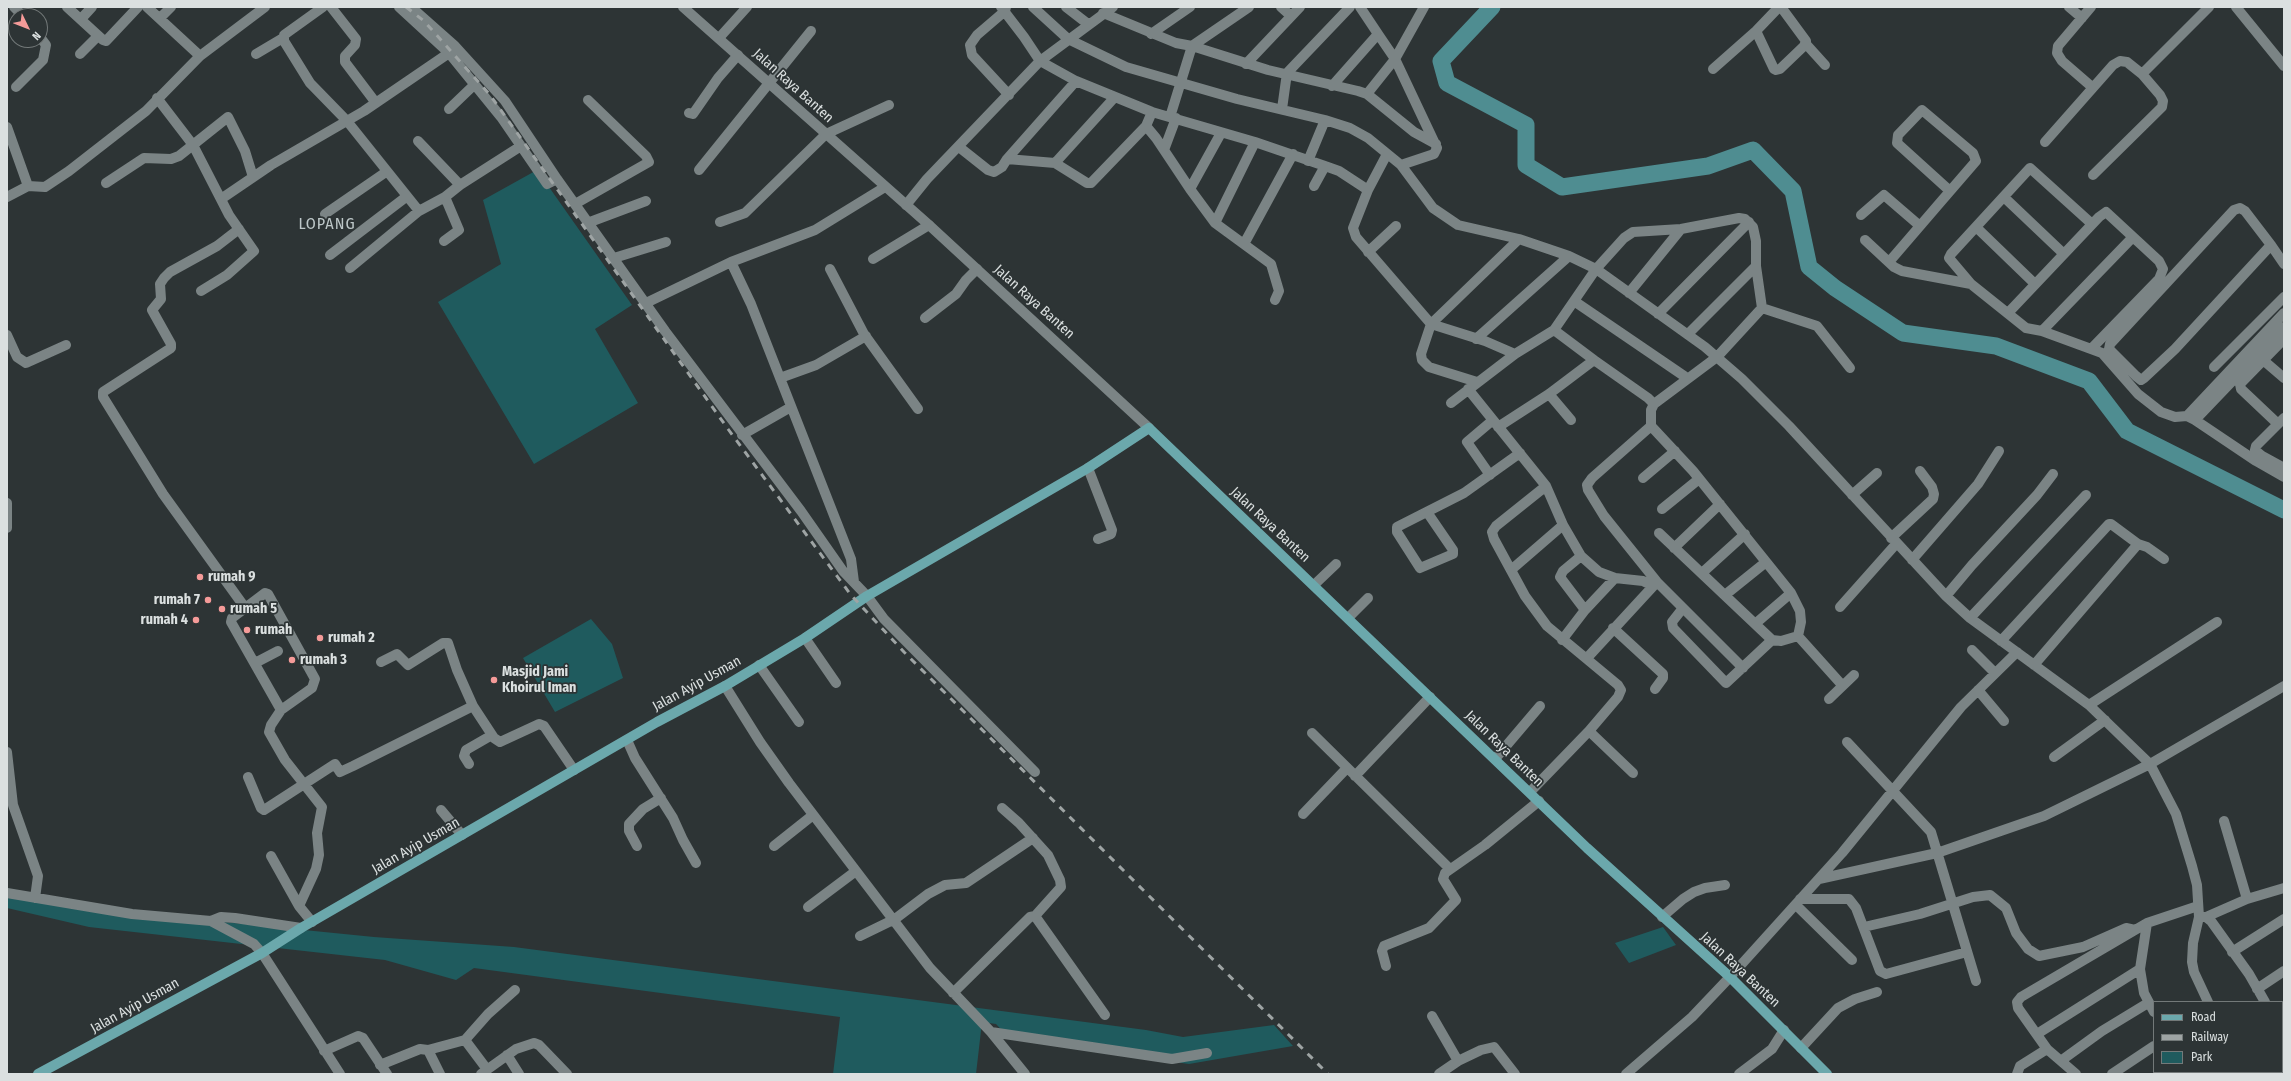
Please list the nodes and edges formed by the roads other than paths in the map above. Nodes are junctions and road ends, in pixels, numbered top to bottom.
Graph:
1 (67, 7) edge
2 (92, 7) edge
3 (138, 7) edge
4 (147, 7) edge
5 (171, 7) edge
6 (265, 7) edge
7 (323, 7) edge
8 (331, 7) edge
9 (399, 7) edge
10 (411, 7) edge
11 (683, 7) edge
12 (747, 7) edge
13 (1033, 7) edge
14 (1066, 7) edge
15 (1113, 7) edge
16 (1190, 7) edge
17 (1249, 7) edge
18 (1281, 7) edge
19 (1300, 7) edge
20 (1350, 7) edge
21 (1360, 7) edge
22 (1424, 7) edge
23 (1780, 7) edge
24 (2069, 7) edge
25 (2091, 7) edge
26 (2209, 7) edge
27 (2236, 7) edge
28 (1004, 8) edge
29 (1103, 13) junction
30 (1291, 16) junction
31 (160, 18) junction
32 (2082, 18) junction
33 (81, 19) junction
34 (1088, 24) junction
35 (811, 31) dead end
36 (1756, 31) junction
37 (1151, 34) junction
38 (1378, 34) junction
39 (98, 36) junction
40 (283, 38) junction
41 (719, 38) junction
42 (1068, 39) junction
43 (1806, 44) junction
44 (1192, 46) junction
45 (45, 48) edge
46 (449, 53) junction
47 (80, 54) dead end
48 (256, 54) dead end
49 (738, 55) junction
50 (200, 56) junction
51 (1395, 59) junction
52 (1040, 61) junction
53 (1246, 64) junction
54 (1825, 64) dead end
55 (2284, 66) edge
56 (1713, 68) dead end
57 (1287, 73) junction
58 (2142, 74) junction
59 (1076, 82) junction
60 (770, 83) junction
61 (1180, 83) junction
62 (474, 85) junction
63 (16, 86) dead end
64 (1332, 86) junction
65 (2092, 87) junction
66 (1367, 94) junction
67 (1009, 95) junction
68 (156, 98) junction
69 (1114, 98) junction
70 (588, 100) dead end
71 (376, 103) junction
72 (889, 104) dead end
73 (1282, 108) junction
74 (449, 109) dead end
75 (1152, 112) junction
76 (689, 113) dead end
77 (1173, 117) junction
78 (1325, 120) junction
79 (347, 121) junction
80 (1146, 126) junction
81 (7, 127) edge
82 (1220, 132) junction
83 (826, 134) junction
84 (418, 140) dead end
85 (1255, 142) junction
86 (2045, 142) dead end
87 (193, 145) junction
88 (1436, 145) junction
89 (521, 146) junction
90 (960, 146) junction
91 (1164, 150) junction
92 (1293, 154) junction
93 (1387, 154) junction
94 (1007, 159) junction
95 (1308, 161) junction
96 (1055, 164) junction
97 (1401, 165) junction
98 (1325, 166) junction
99 (699, 170) dead end
100 (386, 172) junction
101 (2093, 175) dead end
102 (253, 177) junction
103 (557, 179) junction
104 (106, 183) dead end
105 (460, 185) junction
106 (28, 186) junction
107 (1314, 186) dead end
108 (885, 187) junction
109 (1190, 189) junction
110 (1368, 190) junction
111 (1950, 191) junction
112 (7, 197) edge
113 (406, 197) junction
114 (445, 197) junction
115 (2004, 197) junction
116 (221, 199) junction
117 (646, 201) dead end
118 (575, 204) junction
119 (906, 205) junction
120 (419, 211) junction
121 (325, 214) dead end
122 (1861, 215) dead end
123 (590, 222) junction
124 (720, 222) dead end
125 (1749, 222) junction
126 (1215, 223) junction
127 (2092, 224) junction
128 (929, 225) junction
129 (1396, 226) dead end
130 (1920, 226) junction
131 (1976, 227) junction
132 (239, 229) junction
133 (1681, 229) junction
134 (2133, 237) junction
135 (1519, 239) junction
136 (1865, 240) dead end
137 (444, 241) dead end
138 (666, 242) dead end
139 (1244, 244) junction
140 (2271, 245) junction
141 (1368, 252) junction
142 (330, 254) dead end
143 (2064, 254) junction
144 (1568, 256) junction
145 (614, 258) junction
146 (873, 259) dead end
147 (731, 262) junction
148 (1889, 262) junction
149 (2284, 264) edge
150 (1756, 266) junction
151 (350, 268) dead end
152 (830, 269) dead end
153 (976, 269) junction
154 (1596, 269) junction
155 (1971, 284) junction
156 (2035, 284) junction
157 (201, 291) dead end
158 (1629, 293) junction
159 (2284, 297) edge
160 (1275, 300) dead end
161 (1574, 301) junction
162 (646, 303) junction
163 (1762, 308) junction
164 (2008, 313) junction
165 (2284, 313) edge
166 (1658, 314) junction
167 (925, 318) dead end
168 (1431, 324) junction
169 (2284, 326) edge
170 (1554, 330) junction
171 (2042, 331) junction
172 (1688, 334) junction
173 (7, 335) edge
174 (866, 336) junction
175 (1476, 339) junction
176 (2284, 339) edge
177 (66, 345) dead end
178 (2092, 348) junction
179 (1515, 354) junction
180 (1717, 357) junction
181 (1594, 360) junction
182 (2263, 360) junction
183 (2214, 367) dead end
184 (1850, 368) dead end
185 (780, 378) junction
186 (1687, 378) junction
187 (2284, 378) edge
188 (1477, 382) junction
189 (1468, 389) junction
190 (1548, 394) junction
191 (1451, 403) dead end
192 (1654, 404) junction
193 (791, 407) junction
194 (918, 409) dead end
195 (2191, 418) junction
196 (1571, 420) dead end
197 (2281, 421) edge
198 (1496, 423) junction
199 (1651, 426) junction
200 (1149, 428) junction
201 (742, 435) junction
202 (1675, 451) junction
203 (1999, 451) dead end
204 (1520, 453) junction
205 (1088, 468) junction
206 (2284, 468) edge
207 (1920, 471) dead end
208 (1877, 473) dead end
209 (2053, 474) dead end
210 (1490, 475) junction
211 (2284, 477) edge
212 (1643, 478) dead end
213 (1699, 479) junction
214 (1546, 486) junction
215 (1852, 495) junction
216 (2086, 495) dead end
217 (7, 503) edge
218 (1720, 504) junction
219 (1662, 509) dead end
220 (1427, 512) junction
221 (1564, 525) junction
222 (7, 528) edge
223 (1659, 533) dead end
224 (1745, 534) junction
225 (1098, 539) dead end
226 (1893, 541) junction
227 (2138, 544) junction
228 (1674, 548) junction
229 (1580, 556) junction
230 (2164, 559) dead end
231 (1912, 560) junction
232 (1766, 562) junction
233 (1336, 564) dead end
234 (1511, 570) junction
235 (1702, 573) junction
236 (1615, 578) junction
237 (854, 582) junction
238 (1655, 584) junction
239 (1314, 585) junction
240 (1791, 594) junction
241 (1725, 595) junction
242 (867, 596) junction
243 (1946, 596) junction
244 (1368, 598) dead end
245 (1840, 607) dead end
246 (246, 608) junction
247 (1683, 608) junction
248 (1585, 610) junction
249 (1348, 618) junction
250 (1970, 618) junction
251 (2216, 622) dead end
252 (1755, 624) junction
253 (1613, 628) junction
254 (1798, 636) junction
255 (805, 638) junction
256 (1562, 640) junction
257 (1772, 640) junction
258 (2001, 641) junction
259 (1972, 650) dead end
260 (278, 651) dead end
261 (2017, 652) junction
262 (1586, 658) junction
263 (381, 662) dead end
264 (255, 663) junction
265 (759, 665) junction
266 (2034, 665) junction
267 (1742, 668) junction
268 (1995, 673) junction
269 (1854, 675) dead end
270 (836, 683) dead end
271 (1842, 684) junction
272 (725, 686) junction
273 (2284, 686) edge
274 (1655, 689) dead end
275 (1978, 690) junction
276 (1829, 699) dead end
277 (1427, 700) junction
278 (2089, 705) junction
279 (473, 706) junction
280 (1540, 706) dead end
281 (281, 710) junction
282 (2004, 720) dead end
283 (2105, 720) junction
284 (799, 722) dead end
285 (1589, 731) junction
286 (1312, 733) dead end
287 (492, 735) junction
288 (627, 740) junction
289 (1847, 742) dead end
290 (7, 752) edge
291 (2054, 757) dead end
292 (1495, 759) junction
293 (469, 764) dead end
294 (2150, 764) junction
295 (1347, 768) junction
296 (574, 770) junction
297 (1035, 772) dead end
298 (1633, 773) dead end
299 (1355, 776) junction
300 (248, 777) dead end
301 (305, 784) junction
302 (1894, 791) junction
303 (1530, 792) junction
304 (661, 798) junction
305 (1539, 801) junction
306 (1002, 808) dead end
307 (441, 810) dead end
308 (1303, 814) dead end
309 (813, 815) junction
310 (2224, 821) dead end
311 (462, 835) junction
312 (1033, 838) junction
313 (638, 846) dead end
314 (774, 846) dead end
315 (1937, 853) junction
316 (271, 856) dead end
317 (696, 863) dead end
318 (1450, 869) junction
319 (856, 870) junction
320 (1819, 879) junction
321 (1725, 885) dead end
322 (2284, 888) edge
323 (7, 893) edge
324 (35, 898) junction
325 (2247, 899) junction
326 (1798, 902) junction
327 (1954, 904) junction
328 (299, 906) junction
329 (2198, 906) junction
330 (808, 907) dead end
331 (1035, 916) junction
332 (1662, 917) junction
333 (2203, 917) junction
334 (895, 919) junction
335 (2284, 919) edge
336 (211, 921) junction
337 (312, 922) junction
338 (2147, 923) junction
339 (301, 928) junction
340 (1864, 928) junction
341 (2135, 930) junction
342 (860, 936) dead end
343 (1967, 952) junction
344 (2232, 952) junction
345 (262, 953) junction
346 (1852, 960) dead end
347 (1386, 966) dead end
348 (2140, 969) junction
349 (2284, 971) edge
350 (1730, 977) junction
351 (1976, 981) dead end
352 (2257, 989) junction
353 (515, 990) dead end
354 (1878, 992) dead end
355 (953, 993) junction
356 (2208, 1001) edge
357 (2264, 1001) edge
358 (2148, 1004) junction
359 (2153, 1011) edge
360 (1105, 1015) dead end
361 (1432, 1016) dead end
362 (1784, 1030) junction
363 (991, 1032) junction
364 (2037, 1034) junction
365 (465, 1040) junction
366 (2153, 1047) edge
367 (1801, 1048) junction
368 (2047, 1049) junction
369 (428, 1050) junction
370 (324, 1051) junction
371 (1206, 1053) dead end
372 (507, 1056) junction
373 (2062, 1060) junction
374 (1458, 1061) junction
375 (380, 1065) junction
376 (484, 1071) edge
377 (1444, 1073) edge
378 (38, 1074) edge
379 (340, 1074) edge
380 (387, 1074) edge
381 (440, 1074) edge
382 (519, 1074) edge
383 (567, 1074) edge
384 (1025, 1074) edge
385 (1515, 1074) edge
386 (1626, 1074) edge
387 (1739, 1074) edge
388 (1827, 1074) edge
389 (2017, 1074) edge
390 (2076, 1074) edge
391 (2112, 1074) edge

1 - 33 street
2 - 33 street
3 - 39 street
4 - 31 street
5 - 31 street
6 - 50 street
7 - 40 street
8 - 71 street
9 - 46 street
10 - 103 street
11 - 41 street, Jalan Raya Banten
12 - 41 street
13 - 42 street
14 - 34 street
15 - 29 street
16 - 37 street
17 - 44 street
18 - 30 street
19 - 30 street
20 - 57 street
21 - 38 street
22 - 51 street
23 - 36 street
23 - 43 street
24 - 32 street
25 - 32 street
26 - 58 street
27 - 55 street
28 - 52 street
28 - 67 street
29 - 34 street
29 - 37 street
30 - 53 street
31 - 50 street
32 - 65 street
33 - 39 street
34 - 42 street
35 - 60 street
36 - 43 street
36 - 56 street
37 - 44 street
38 - 51 street
38 - 64 street
39 - 47 street
40 - 48 street
40 - 79 street
41 - 49 street, Jalan Raya Banten
42 - 52 street
42 - 61 street
43 - 54 street
44 - 53 street
44 - 61 street
45 - 63 street
46 - 62 street
46 - 71 street
49 - 60 street, Jalan Raya Banten
49 - 76 street
50 - 68 street
51 - 66 street
51 - 88 street
52 - 59 street
52 - 67 street
53 - 57 street
57 - 64 street
57 - 73 street
58 - 65 street
58 - 101 street
59 - 69 street
59 - 94 street
60 - 83 street, Jalan Raya Banten
60 - 99 street
61 - 73 street
61 - 77 street
62 - 74 street
62 - 89 street
64 - 66 street
65 - 86 street
66 - 88 street
67 - 90 street
68 - 87 street
68 - 106 street
69 - 75 street
69 - 96 street
70 - 118 street
71 - 79 street
72 - 83 street
73 - 78 street
75 - 77 street
75 - 80 street
77 - 82 street
77 - 91 street
78 - 93 street
78 - 95 street
79 - 100 street
79 - 102 street
80 - 91 street
80 - 96 street
81 - 106 street
82 - 85 street
82 - 109 street
83 - 108 street, Jalan Raya Banten
83 - 124 street
84 - 105 street
85 - 92 street
85 - 126 street
87 - 102 street
87 - 104 street
87 - 116 street
88 - 97 street
89 - 103 street
89 - 105 street
90 - 94 street
90 - 119 street
91 - 109 street
92 - 95 street
92 - 139 street
93 - 97 street
93 - 110 street
94 - 96 street
95 - 98 street
97 - 135 street
98 - 107 street
98 - 110 street
100 - 113 street
100 - 121 street
102 - 116 street
103 - 118 street
105 - 114 street
106 - 112 street
108 - 119 street, Jalan Raya Banten
108 - 147 street
109 - 126 street
110 - 141 street
111 - 111 street
111 - 130 street
113 - 120 street
113 - 142 street
114 - 120 street
114 - 137 street
115 - 127 street
115 - 131 street
115 - 143 street
116 - 132 street
117 - 123 street
118 - 123 street
119 - 128 street, Jalan Raya Banten
120 - 151 street
122 - 130 street
123 - 145 street
125 - 133 street
125 - 150 street
125 - 166 street
126 - 139 street
127 - 134 street
127 - 143 street
128 - 146 street
128 - 153 street, Jalan Raya Banten
129 - 141 street
130 - 148 street
131 - 155 street
131 - 156 street
132 - 157 street
132 - 246 street
133 - 154 street
133 - 158 street
134 - 171 street
134 - 178 street
135 - 144 street
135 - 168 street
136 - 148 street
138 - 145 street
139 - 160 street
140 - 140 street
140 - 149 street
141 - 168 street
143 - 156 street
144 - 154 street
144 - 175 street
145 - 162 street
147 - 162 street
147 - 185 street
148 - 155 street
150 - 163 street
150 - 172 street
152 - 174 street
153 - 167 street
153 - 200 street, Jalan Raya Banten
154 - 158 street
154 - 161 street
155 - 164 street
156 - 164 street
158 - 166 street
159 - 183 street
161 - 170 street
161 - 186 street
162 - 201 street
163 - 180 street
163 - 184 street
164 - 171 street
165 - 195 street
166 - 172 street
168 - 175 street
168 - 188 street
169 - 195 street
170 - 179 street
170 - 181 street
171 - 178 street
172 - 180 street
173 - 177 street
174 - 185 street
174 - 194 street
175 - 179 street
176 - 182 street
178 - 195 street
179 - 188 street
180 - 186 street
180 - 215 street
181 - 190 street
181 - 192 street
182 - 187 street
182 - 197 street
185 - 193 street
186 - 192 street
188 - 189 street
189 - 191 street
189 - 198 street
190 - 196 street
190 - 198 street
192 - 199 street
193 - 201 street
193 - 237 street
195 - 211 street
197 - 206 street
198 - 204 street
198 - 210 street
199 - 202 street
199 - 238 street
200 - 205 main road, Jalan Ayip Usman
200 - 239 main road, Jalan Raya Banten
201 - 237 street
202 - 212 street
202 - 213 street
203 - 231 street
204 - 210 street
204 - 214 street
205 - 225 street
205 - 242 main road, Jalan Ayip Usman
207 - 226 street
208 - 215 street
209 - 243 street
210 - 220 street
213 - 218 street
213 - 219 street
214 - 221 street
214 - 234 street
215 - 226 street
216 - 250 street
217 - 222 street
218 - 224 street
218 - 228 street
220 - 220 street
221 - 229 street
221 - 234 street
223 - 228 street
224 - 232 street
224 - 235 street
226 - 231 street
226 - 245 street
227 - 230 street
227 - 258 street
227 - 266 street
228 - 235 street
229 - 236 street
229 - 248 street
231 - 243 street
232 - 240 street
232 - 241 street
233 - 239 street
234 - 256 street
235 - 241 street
236 - 238 street
236 - 248 street
237 - 242 street
238 - 247 street
238 - 253 street
239 - 249 main road, Jalan Raya Banten
240 - 252 street
240 - 254 street
241 - 252 street
242 - 255 main road, Jalan Ayip Usman
242 - 297 street
243 - 250 street
244 - 249 street
246 - 264 street
246 - 281 street
247 - 267 street
247 - 267 street
248 - 256 street
249 - 277 main road, Jalan Raya Banten
250 - 258 street
251 - 278 street
252 - 257 street
253 - 262 street
253 - 274 street
254 - 257 street
254 - 271 street
255 - 265 main road, Jalan Ayip Usman
255 - 270 street
256 - 262 street
257 - 267 street
258 - 261 street
259 - 268 street
260 - 264 street
261 - 266 street
261 - 268 street
262 - 285 street
263 - 279 street
264 - 281 street
265 - 272 main road, Jalan Ayip Usman
265 - 284 street
266 - 278 street
268 - 275 street
269 - 271 street
271 - 276 street
272 - 288 main road, Jalan Ayip Usman
272 - 309 street
273 - 294 street
275 - 282 street
275 - 302 street
277 - 292 main road, Jalan Raya Banten
277 - 299 street
278 - 283 street
279 - 287 street
279 - 301 street
280 - 292 street
281 - 301 street
283 - 291 street
283 - 294 street
285 - 298 street
285 - 303 street
286 - 295 street
287 - 293 street
287 - 296 street
288 - 296 main road, Jalan Ayip Usman
288 - 304 street
289 - 302 street
290 - 324 street
292 - 303 main road, Jalan Raya Banten
294 - 315 street
294 - 329 street
295 - 299 street
295 - 308 street
296 - 311 main road, Jalan Ayip Usman
299 - 318 street
300 - 301 street
301 - 328 street
302 - 315 street
302 - 320 street
303 - 305 main road, Jalan Raya Banten
304 - 313 street
304 - 317 street
305 - 318 street
305 - 332 main road, Jalan Raya Banten
306 - 312 street
307 - 311 street
309 - 314 street
309 - 319 street
310 - 325 street
311 - 337 main road, Jalan Ayip Usman
312 - 331 street
312 - 334 street
315 - 320 street
315 - 327 street
316 - 328 street
318 - 347 street
319 - 330 street
319 - 334 street
320 - 326 street
321 - 332 street
322 - 325 street
323 - 324 street
324 - 336 street
325 - 333 street
326 - 340 street
326 - 346 street
326 - 350 street
327 - 340 street
327 - 341 street
327 - 343 street
328 - 337 street
329 - 333 street
329 - 338 street
331 - 355 street
331 - 360 street
332 - 350 main road, Jalan Raya Banten
333 - 344 street
333 - 356 street
334 - 342 street
334 - 355 street
335 - 344 street
336 - 339 street
336 - 345 street
337 - 339 main road, Jalan Ayip Usman
338 - 341 street
338 - 348 street
339 - 345 main road, Jalan Ayip Usman
340 - 343 street
341 - 364 street
343 - 351 street
344 - 352 street
345 - 370 street
345 - 378 main road, Jalan Ayip Usman
348 - 358 street
348 - 364 street
349 - 352 street
350 - 362 main road, Jalan Raya Banten
350 - 386 street
352 - 357 street
353 - 365 street
354 - 367 street
355 - 363 street
358 - 359 street
358 - 373 street
361 - 374 street
362 - 367 main road, Jalan Raya Banten
362 - 387 street
363 - 371 street
363 - 384 street
364 - 368 street
365 - 369 street
365 - 376 street
366 - 391 street
367 - 388 main road, Jalan Raya Banten
368 - 373 street
368 - 389 street
369 - 375 street
369 - 381 street
370 - 375 street
370 - 379 street
372 - 376 street
372 - 382 street
372 - 383 street
373 - 390 street
374 - 377 street
374 - 385 street
375 - 380 street

